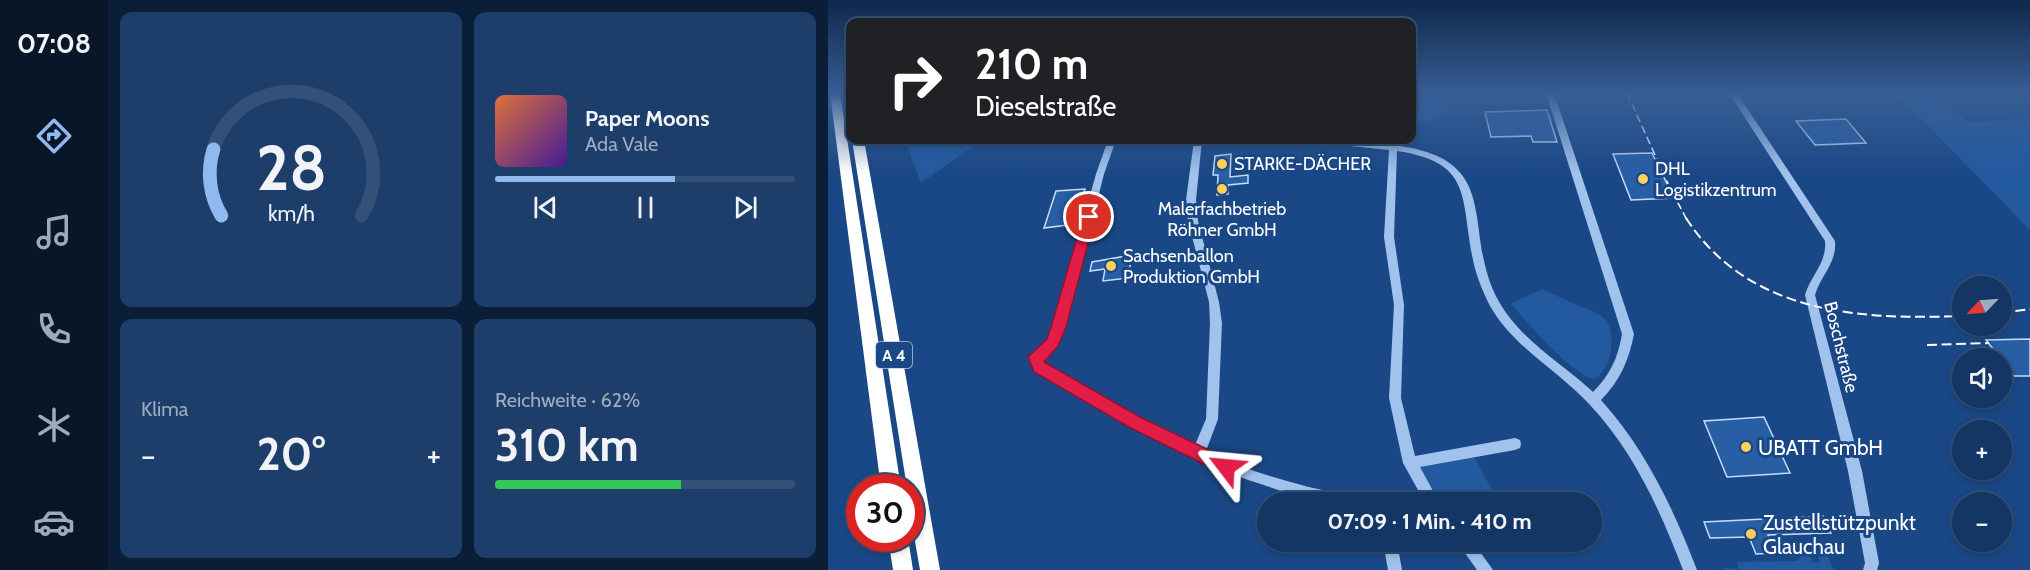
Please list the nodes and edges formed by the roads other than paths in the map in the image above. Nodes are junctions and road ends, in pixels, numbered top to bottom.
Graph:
1 (839, 120) edge
2 (1559, 120) edge
3 (1750, 120) edge
4 (859, 144) edge
5 (1111, 144) edge
6 (1198, 144) edge
7 (1364, 144) edge
8 (1393, 148) junction
9 (1593, 400) junction
10 (1515, 444) dead end
11 (1199, 452) junction
12 (1410, 463) junction
13 (889, 474) edge
14 (1303, 492) edge
15 (1426, 492) edge
16 (900, 552) edge
17 (1392, 552) edge
18 (1472, 552) edge
19 (903, 570) edge
20 (930, 570) edge
21 (1395, 570) edge
22 (1486, 570) edge
23 (1690, 570) edge
24 (1870, 570) edge

1 - 13 highway, A 4
2 - 9 street
3 - 24 street, Boschstraße
4 - 20 highway, A 4
5 - 11 street
6 - 11 street
7 - 8 street
8 - 9 street
8 - 12 street
9 - 23 street
10 - 12 street
11 - 14 street
12 - 15 street
16 - 19 highway
17 - 21 street
18 - 22 street

